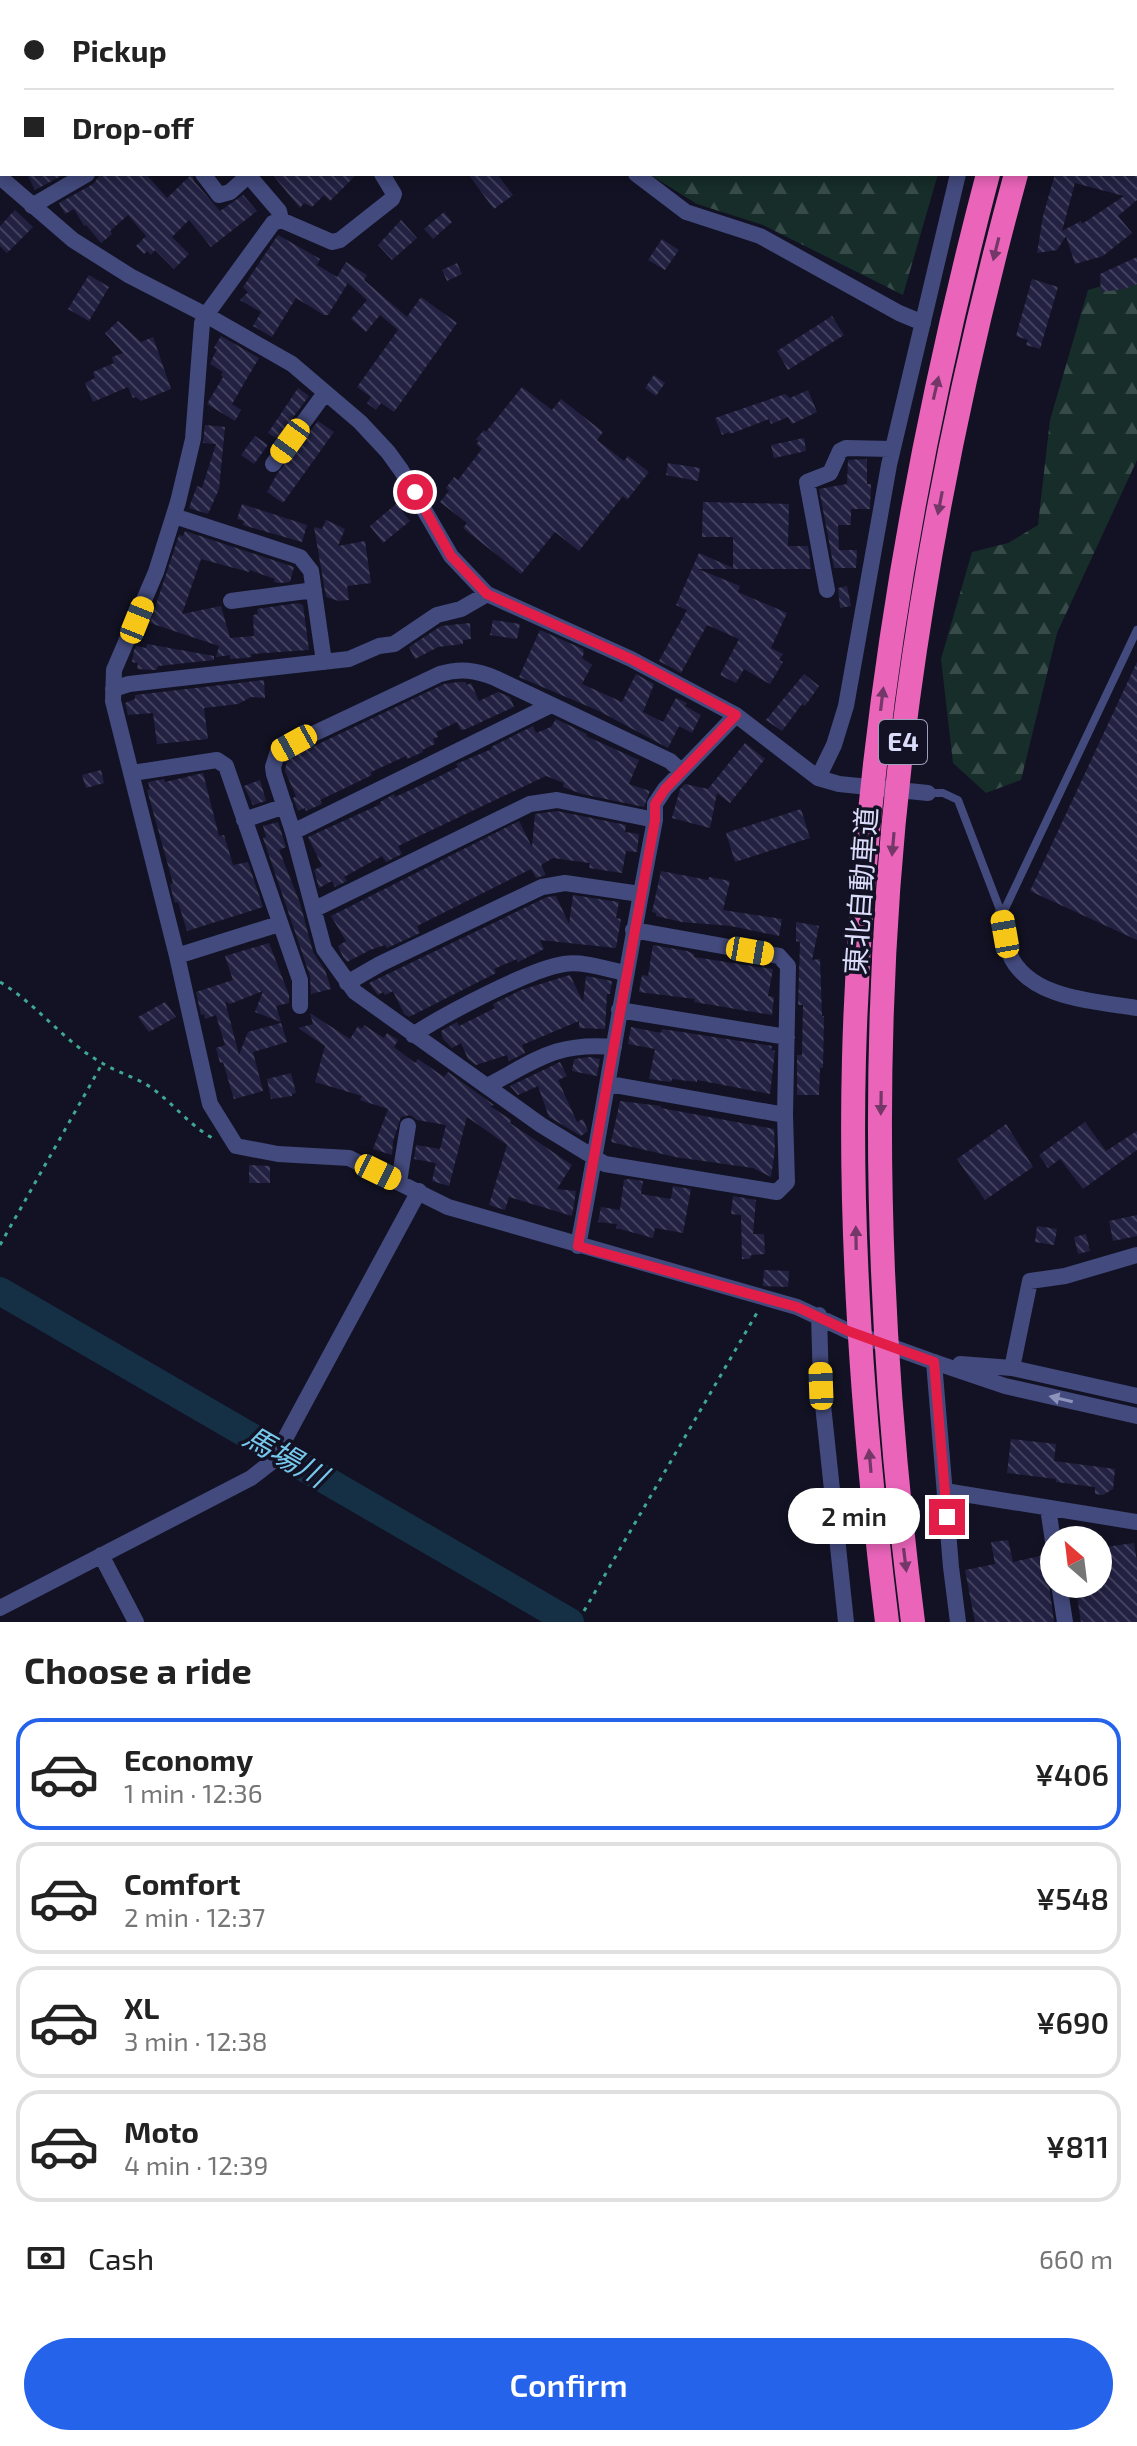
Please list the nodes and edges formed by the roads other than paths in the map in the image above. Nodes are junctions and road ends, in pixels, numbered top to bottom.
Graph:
1 (84, 176) edge
2 (205, 176) edge
3 (249, 176) edge
4 (251, 176) edge
5 (383, 176) edge
6 (639, 176) edge
7 (958, 176) edge
8 (988, 176) edge
9 (1016, 176) edge
10 (0, 177) edge
11 (32, 206) junction
12 (281, 220) junction
13 (206, 315) junction
14 (923, 323) junction
15 (325, 393) junction
16 (892, 449) junction
17 (273, 464) dead end
18 (174, 516) junction
19 (314, 590) junction
20 (827, 590) dead end
21 (487, 594) junction
22 (231, 601) dead end
23 (1137, 630) edge
24 (324, 662) junction
25 (113, 689) junction
26 (551, 705) junction
27 (736, 715) junction
28 (681, 771) junction
29 (132, 773) junction
30 (818, 778) junction
31 (928, 793) joint
32 (285, 806) junction
33 (244, 820) junction
34 (655, 820) junction
35 (293, 832) junction
36 (640, 894) junction
37 (315, 909) junction
38 (1002, 915) junction
39 (279, 924) junction
40 (633, 930) junction
41 (177, 956) junction
42 (625, 973) junction
43 (347, 983) junction
44 (300, 1006) dead end
45 (1137, 1008) edge
46 (619, 1010) junction
47 (413, 1035) junction
48 (787, 1037) junction
49 (614, 1047) junction
50 (609, 1084) junction
51 (487, 1086) junction
52 (785, 1115) junction
53 (408, 1126) dead end
54 (595, 1158) junction
55 (399, 1182) junction
56 (419, 1191) junction
57 (578, 1246) junction
58 (1137, 1255) edge
59 (819, 1315) junction
60 (934, 1362) junction
61 (1012, 1368) junction
62 (1137, 1396) edge
63 (1137, 1416) edge
64 (945, 1491) junction
65 (1048, 1508) junction
66 (1137, 1522) edge
67 (1051, 1526) edge
68 (101, 1555) junction
69 (1061, 1598) edge
70 (0, 1608) edge
71 (136, 1622) edge
72 (846, 1622) edge
73 (887, 1622) edge
74 (913, 1622) edge
75 (958, 1622) edge
76 (1065, 1622) edge

1 - 11 street
2 - 3 street
4 - 12 street
5 - 12 street
6 - 14 street
7 - 14 street
73 -> 8 highway, 東北自動車道 / E4
9 -> 74 highway, 東北自動車道 / E4
10 - 11 street
11 - 13 street
12 - 13 street
13 - 15 street
13 - 18 street
14 - 16 street
15 - 17 street
15 - 21 street
16 - 20 street
16 - 30 street
18 - 19 street
18 - 25 street
19 - 22 street
19 - 24 street
21 - 24 street
21 - 27 street
23 - 38 lane
24 - 25 street
25 - 29 street
26 - 28 street
26 - 32 street
26 - 35 street
27 - 28 street
27 - 30 street
28 - 34 street
29 - 33 street
29 - 41 street
30 - 31 street
31 - 38 lane
32 - 33 street
32 - 35 street
33 - 39 street
34 - 36 street
34 - 37 street
35 - 37 street
36 - 40 street
36 - 43 street
37 - 43 street
38 - 45 street
39 - 41 street
39 - 44 street
40 - 42 street
40 - 48 street
41 - 55 street
42 - 46 street
42 - 47 street
43 - 47 street
46 - 48 street
46 - 49 street
47 - 51 street
48 - 52 street
49 - 50 street
49 - 51 street
50 - 52 street
50 - 54 street
51 - 54 street
52 - 54 street
53 - 55 street
54 - 57 street
55 - 56 street
56 - 57 street
56 - 68 street
57 - 59 street
58 - 61 street
59 - 60 street
59 - 72 street
60 - 61 street
63 -> 60 street
60 - 64 street
61 - 62 street
64 - 65 street
64 - 75 street
65 - 66 street
65 - 67 street
68 - 70 street
68 - 71 street
69 - 76 street

